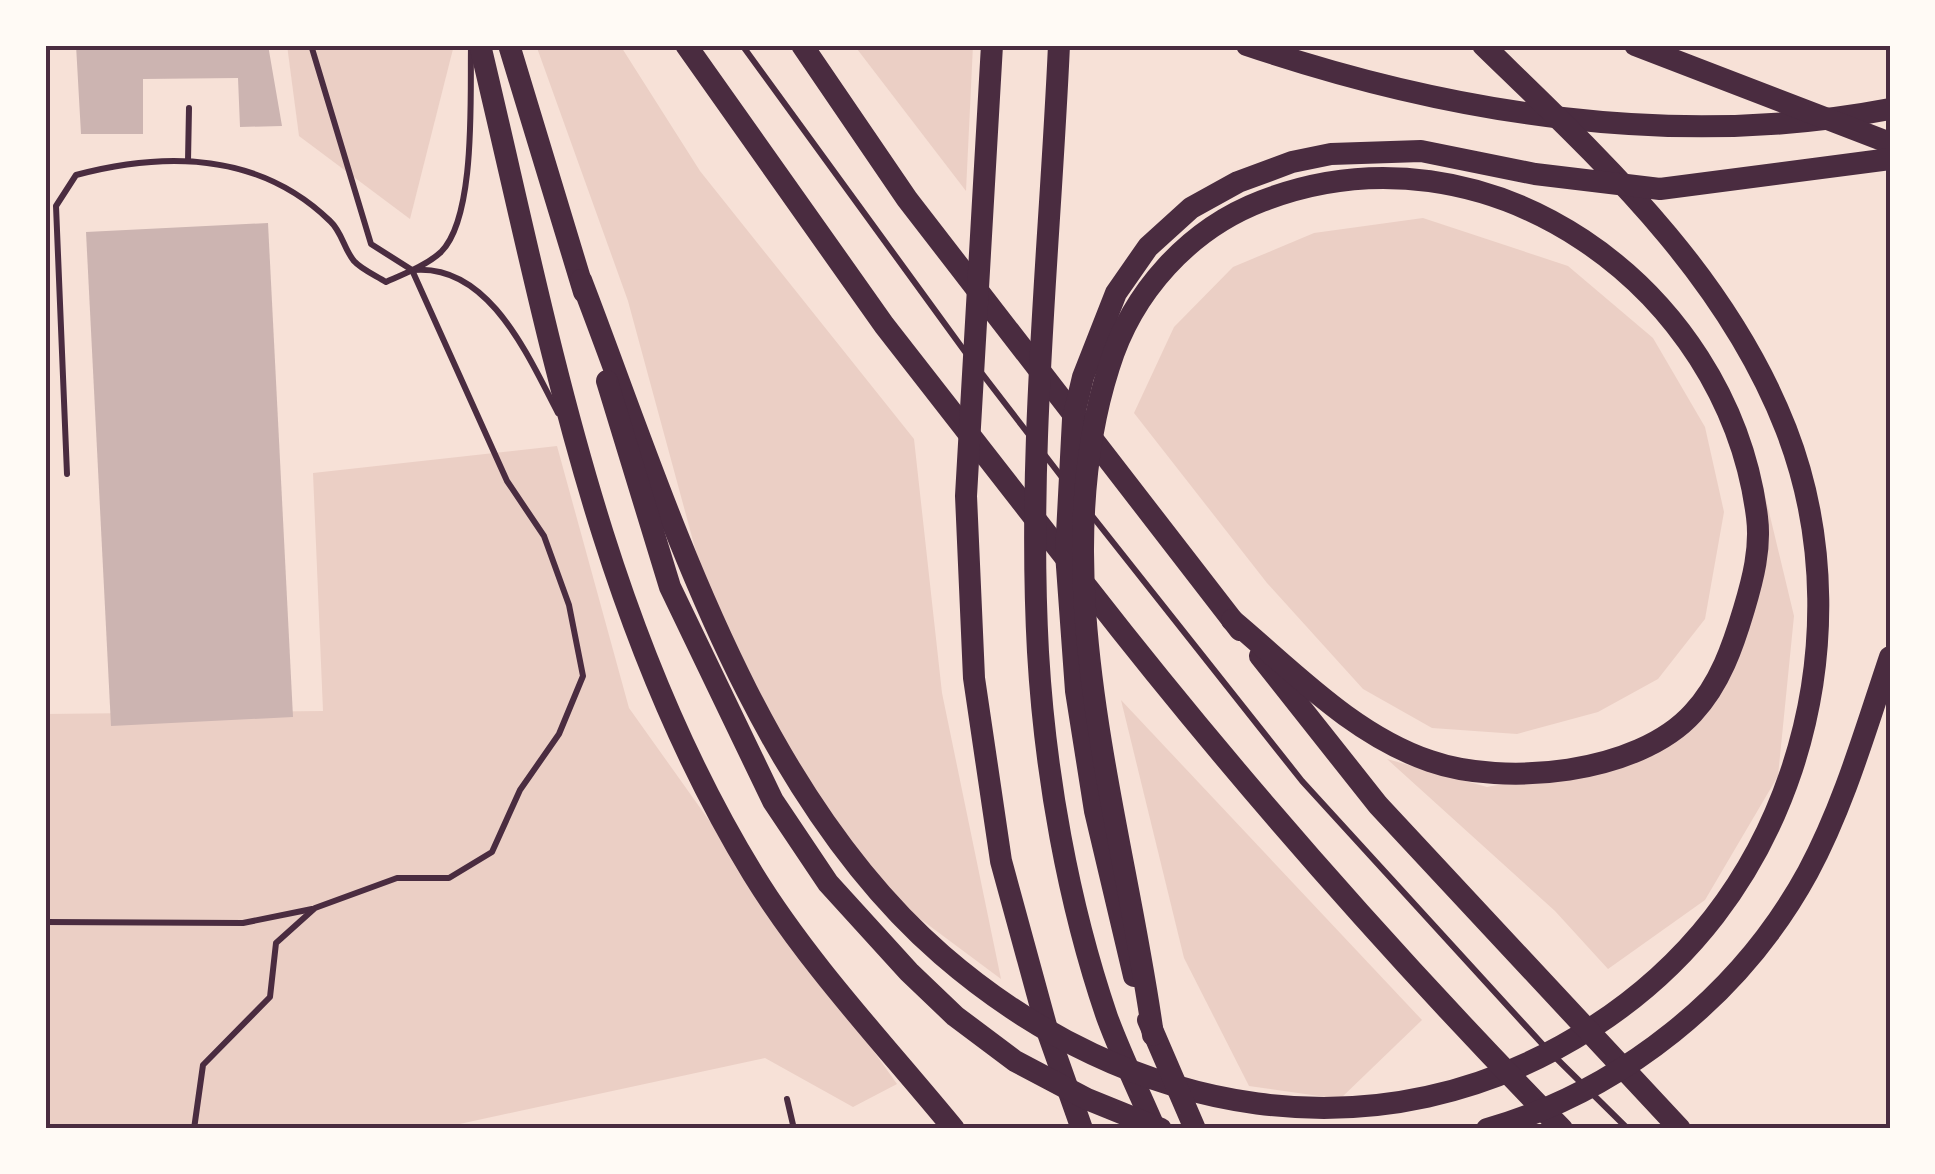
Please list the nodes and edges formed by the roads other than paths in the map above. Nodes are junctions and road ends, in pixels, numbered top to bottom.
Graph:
1 (311, 45) edge
2 (471, 45) edge
3 (480, 45) edge
4 (509, 45) edge
5 (686, 45) edge
6 (742, 45) edge
7 (802, 45) edge
8 (992, 45) edge
9 (1059, 45) edge
10 (1246, 45) edge
11 (1483, 45) edge
12 (1636, 45) edge
13 (188, 108) dead end
14 (1890, 109) edge
15 (1890, 143) edge
16 (1890, 158) edge
17 (188, 161) junction
18 (412, 270) junction
19 (581, 280) junction
20 (576, 447) junction
21 (67, 474) dead end
22 (1232, 620) junction
23 (1890, 657) edge
24 (315, 908) junction
25 (45, 922) edge
26 (1152, 1035) junction
27 (787, 1099) dead end
28 (194, 1129) edge
29 (794, 1129) edge
30 (954, 1129) edge
31 (1082, 1129) edge
32 (1158, 1129) edge
33 (1196, 1129) edge
34 (1487, 1129) edge
35 (1562, 1129) edge
36 (1628, 1129) edge
37 (1680, 1129) edge

1 - 18 lane
2 - 18 lane
3 - 20 highway
4 - 19 highway
5 - 35 highway
6 - 36 lane
7 - 22 highway
8 - 31 highway
9 - 32 highway
10 - 14 highway
11 - 19 highway
12 - 15 highway
13 - 17 lane
16 - 26 highway
17 - 18 lane
17 - 21 lane
18 - 20 lane
18 - 24 lane
19 - 32 highway
20 - 30 highway
22 - 26 highway
22 - 37 highway
23 - 34 highway
24 - 25 lane
24 - 28 lane
26 - 33 highway
27 - 29 lane

